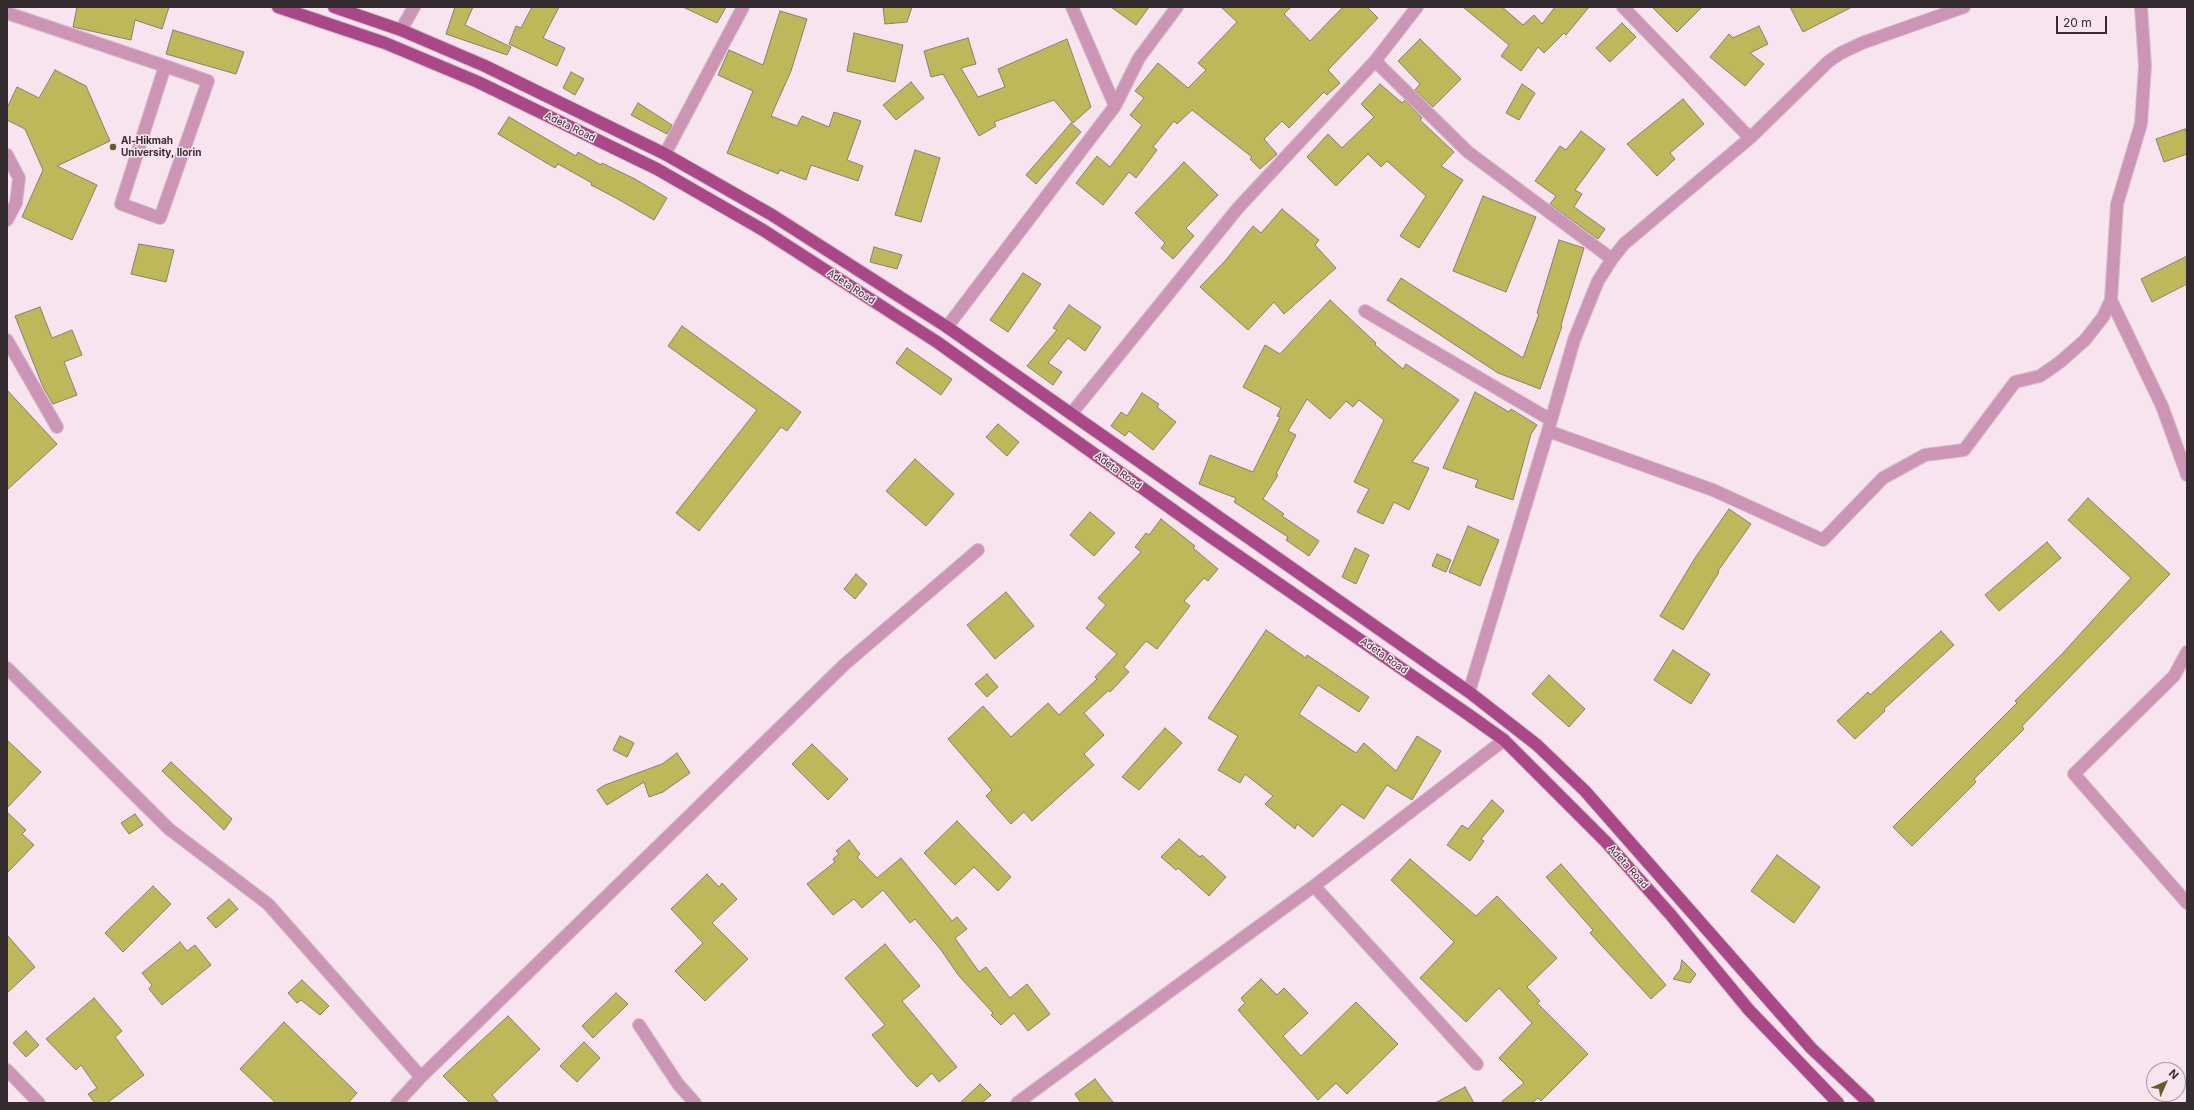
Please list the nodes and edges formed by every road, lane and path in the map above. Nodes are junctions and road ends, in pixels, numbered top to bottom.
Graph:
1 (278, 7) edge
2 (334, 7) edge
3 (414, 7) edge
4 (743, 7) edge
5 (1072, 7) edge
6 (1177, 7) edge
7 (1417, 7) edge
8 (1623, 7) edge
9 (1964, 7) edge
10 (2141, 7) edge
11 (7, 13) edge
12 (401, 30) junction
13 (1375, 61) junction
14 (166, 66) junction
15 (1115, 106) junction
16 (1750, 138) junction
17 (666, 154) junction
18 (7, 156) edge
19 (7, 220) edge
20 (1612, 259) junction
21 (2112, 300) junction
22 (1365, 311) dead end
23 (947, 327) junction
24 (7, 340) edge
25 (1071, 414) junction
26 (1550, 426) junction
27 (57, 427) dead end
28 (2187, 474) edge
29 (978, 550) dead end
30 (2187, 652) edge
31 (7, 668) edge
32 (1469, 692) junction
33 (1504, 740) junction
34 (1314, 886) junction
35 (2187, 903) edge
36 (639, 1025) dead end
37 (1477, 1064) dead end
38 (7, 1070) edge
39 (421, 1077) junction
40 (39, 1103) edge
41 (397, 1103) edge
42 (695, 1103) edge
43 (1017, 1103) edge
44 (1838, 1103) edge
45 (1869, 1103) edge

1 - 33 main road, Adeta Road
2 - 12 main road, Adeta Road
3 - 12 street
4 - 17 street
5 - 15 street
6 - 15 street
7 - 13 street
8 - 16 street
9 - 16 street
10 - 21 street
11 - 14 street
12 - 17 main road, Adeta Road
13 - 20 street
13 - 25 street
14 - 14 street
15 - 23 street
16 - 20 street
17 - 23 main road, Adeta Road
18 - 19 street
20 - 26 street
21 - 26 street
21 - 28 street
22 - 26 street
23 - 25 main road, Adeta Road
24 - 27 street
25 - 32 main road, Adeta Road
26 - 32 street
29 - 39 street
30 - 35 street
31 - 39 street
32 - 45 main road, Adeta Road
33 - 34 street
33 - 44 main road, Adeta Road
34 - 37 street
34 - 43 street
36 - 42 street
38 - 40 street
39 - 41 street

